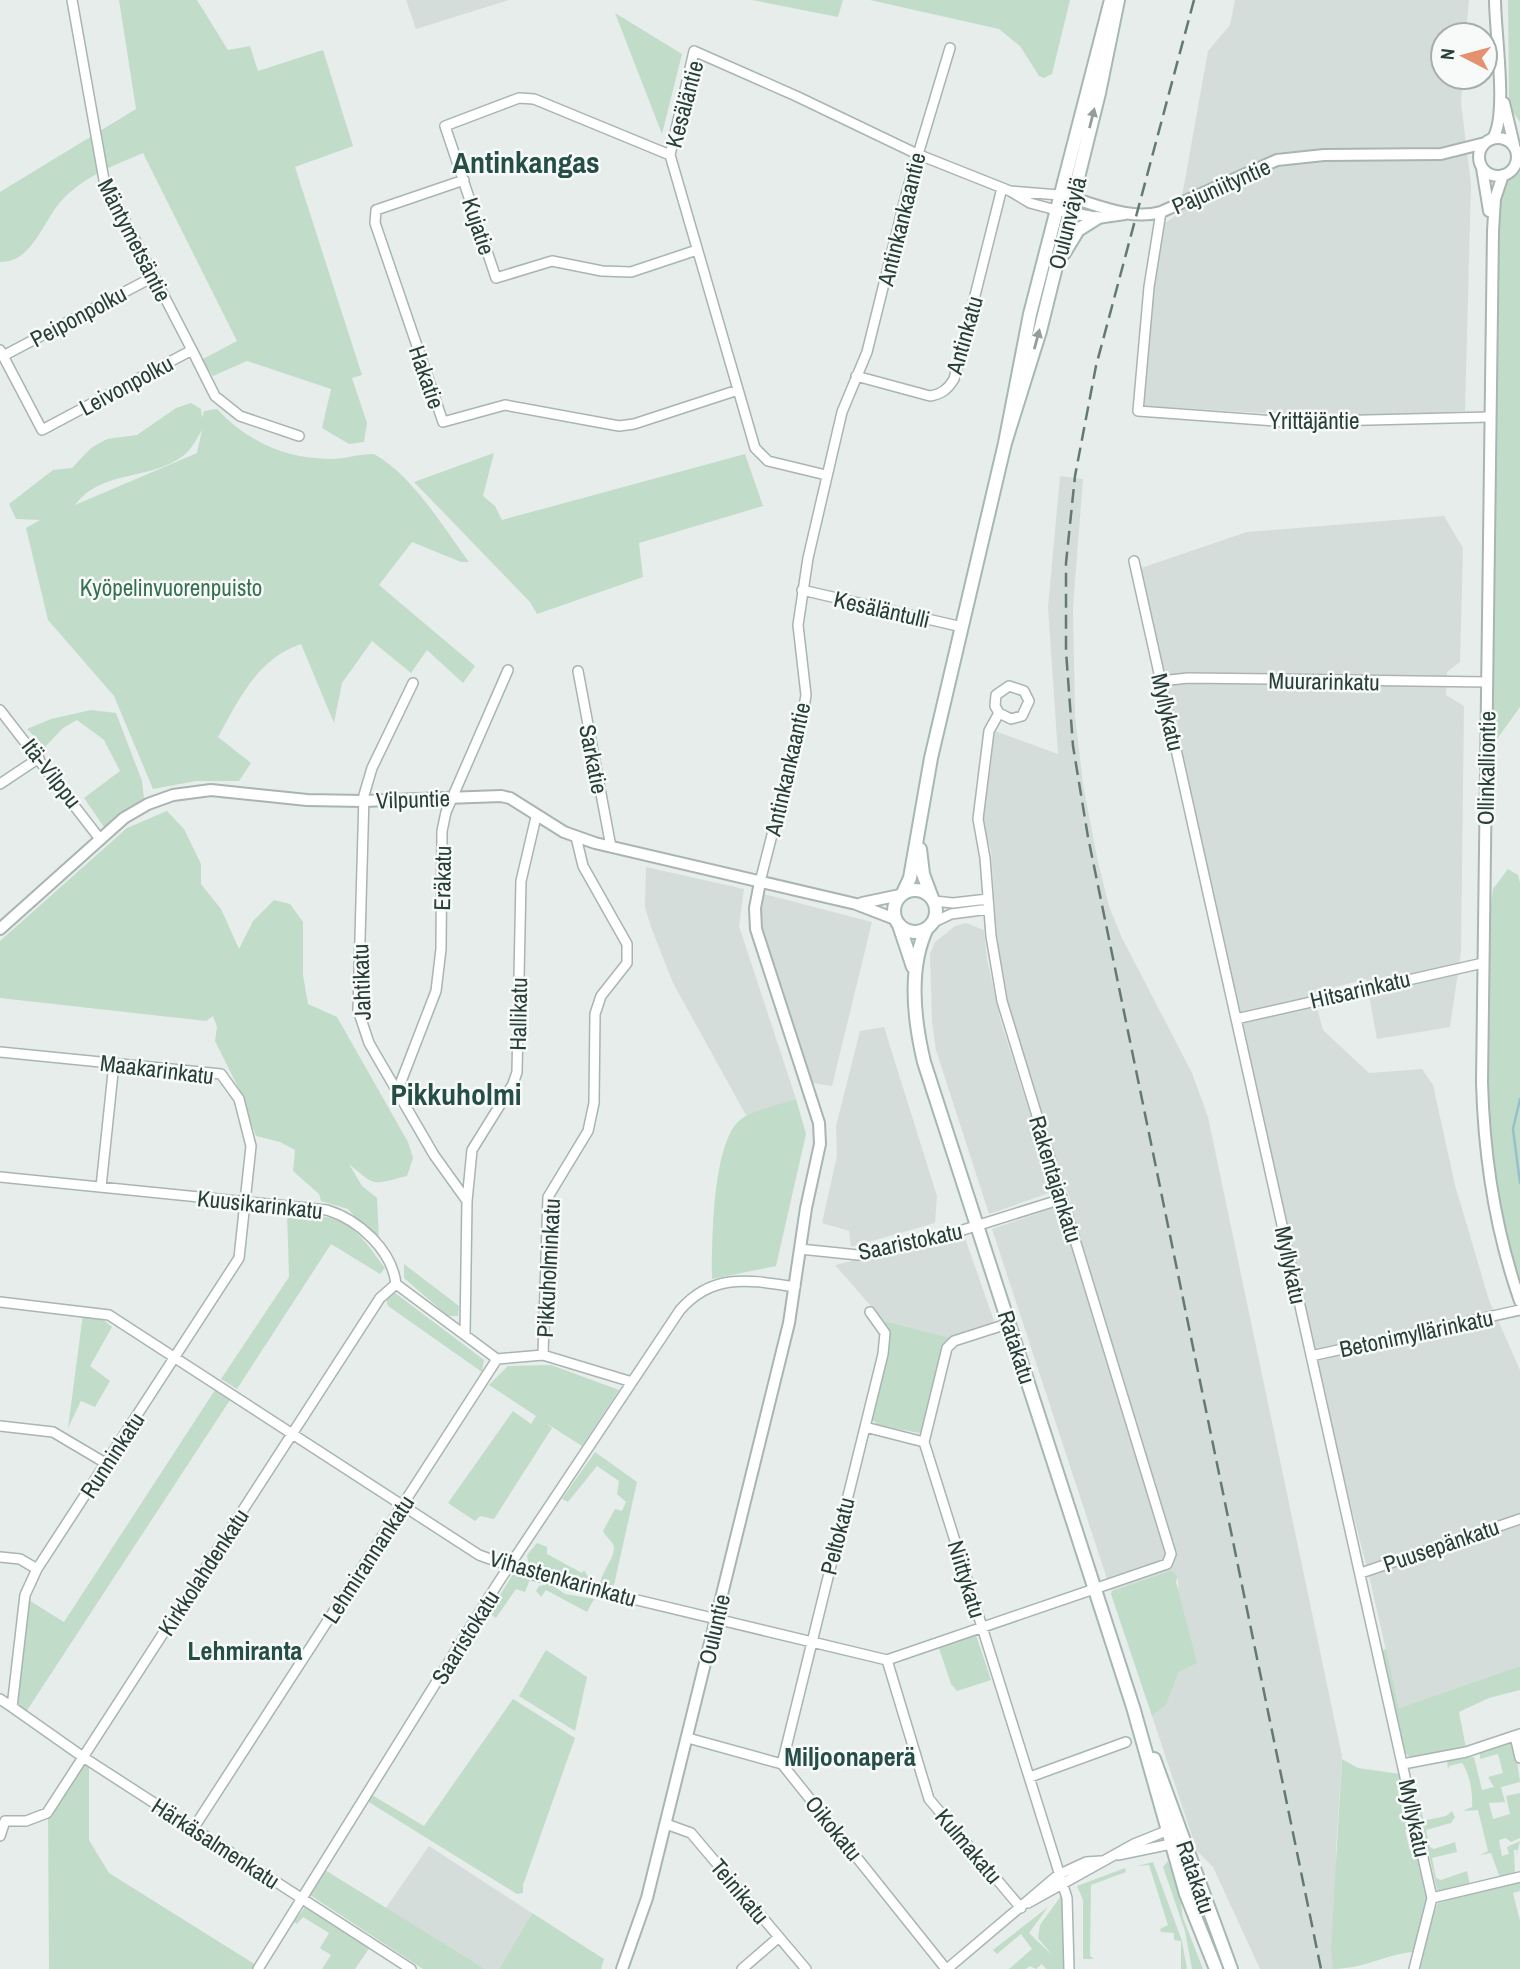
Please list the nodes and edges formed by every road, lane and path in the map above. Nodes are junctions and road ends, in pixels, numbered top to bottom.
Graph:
1 (72, 0) edge
2 (1111, 0) edge
3 (1118, 0) edge
4 (1495, 0) edge
5 (950, 48) dead end
6 (1500, 94) junction
7 (1489, 141) junction
8 (1516, 148) edge
9 (670, 155) junction
10 (917, 155) junction
11 (1441, 155) junction
12 (1481, 164) junction
13 (1511, 172) edge
14 (464, 180) junction
15 (1006, 189) junction
16 (1066, 196) junction
17 (1062, 212) junction
18 (1161, 212) junction
19 (1128, 214) junction
20 (1097, 218) junction
21 (1493, 231) junction
22 (697, 250) junction
23 (153, 277) junction
24 (1048, 299) junction
25 (192, 350) junction
26 (1, 353) edge
27 (856, 376) junction
28 (738, 390) junction
29 (1490, 417) junction
30 (1010, 428) junction
31 (299, 436) dead end
32 (827, 475) junction
33 (1134, 561) dead end
34 (802, 590) junction
35 (962, 626) junction
36 (508, 670) dead end
37 (578, 671) dead end
38 (1161, 681) junction
39 (1488, 682) junction
40 (412, 683) dead end
41 (0, 709) edge
42 (999, 713) dead end
43 (39, 758) junction
44 (0, 784) edge
45 (453, 798) junction
46 (363, 801) junction
47 (536, 817) junction
48 (918, 834) junction
49 (576, 837) junction
50 (100, 839) junction
51 (611, 847) junction
52 (760, 882) junction
53 (902, 894) junction
54 (933, 900) junction
55 (856, 904) junction
56 (989, 904) junction
57 (897, 922) junction
58 (929, 926) junction
59 (0, 929) edge
60 (1483, 963) junction
61 (916, 984) junction
62 (1236, 1019) junction
63 (0, 1052) edge
64 (114, 1063) junction
65 (397, 1092) junction
66 (0, 1177) edge
67 (101, 1187) junction
68 (1062, 1199) junction
69 (467, 1201) junction
70 (246, 1202) junction
71 (978, 1226) junction
72 (800, 1249) junction
73 (396, 1284) junction
74 (795, 1287) junction
75 (1520, 1301) edge
76 (0, 1302) edge
77 (1520, 1310) edge
78 (870, 1312) dead end
79 (1010, 1323) junction
80 (465, 1334) junction
81 (543, 1355) junction
82 (1311, 1356) junction
83 (176, 1358) junction
84 (497, 1359) junction
85 (632, 1382) junction
86 (0, 1426) edge
87 (864, 1427) junction
88 (293, 1435) junction
89 (924, 1442) junction
90 (107, 1464) junction
91 (402, 1507) junction
92 (1520, 1518) edge
93 (0, 1558) edge
94 (511, 1565) junction
95 (37, 1569) junction
96 (1361, 1573) junction
97 (1096, 1590) junction
98 (716, 1618) junction
99 (981, 1627) junction
100 (810, 1642) junction
101 (887, 1660) junction
102 (0, 1699) edge
103 (12, 1707) junction
104 (1518, 1735) edge
105 (688, 1738) junction
106 (1126, 1742) dead end
107 (83, 1757) junction
108 (1520, 1758) edge
109 (782, 1764) junction
110 (1403, 1764) junction
111 (1030, 1777) junction
112 (666, 1824) junction
113 (193, 1829) junction
114 (1172, 1829) junction
115 (0, 1836) edge
116 (1177, 1843) junction
117 (1113, 1856) junction
118 (1061, 1877) junction
119 (1520, 1877) edge
120 (302, 1898) junction
121 (1432, 1898) junction
122 (1024, 1905) junction
123 (1199, 1927) junction
124 (779, 1937) junction
125 (625, 1968) edge
126 (258, 1969) edge
127 (411, 1969) edge
128 (742, 1969) edge
129 (806, 1969) edge
130 (947, 1969) edge
131 (1069, 1969) edge
132 (1209, 1969) edge
133 (1216, 1969) edge
134 (1231, 1969) edge
135 (1414, 1969) edge

1 - 23 street, Mäntymetsäntie
2 - 16 main road, Oulunväylä
16 -> 3 main road, Oulunväylä
4 - 6 street
5 - 10 street, Antinkankaantie
6 - 7 street
6 - 8 street
7 - 8 street
7 - 11 street, Pajuniityntie
7 - 12 street
8 - 13 street
9 - 10 street, Kesäläntie
9 - 14 street, Kujatie
9 - 22 street, Kesäläntie
10 - 15 street, Kesäläntie
10 - 27 street, Antinkankaantie
11 - 12 street, Pajuniityntie
11 - 18 street, Pajuniityntie
12 - 13 street
12 - 21 street, Ollinkalliontie
13 - 21 street, Ollinkalliontie
14 - 22 street, Kujatie
14 - 28 street, Hakatie
15 - 16 street, Kesäläntie
15 - 17 street, Kesäläntie
15 - 27 street, Antinkatu
16 - 17 main road, Oulunväylä
16 - 19 street, Pajuniityntie
17 - 20 street, Pajuniityntie
17 - 24 main road, Oulunväylä
17 - 30 main road, Oulunväylä
18 - 19 street, Pajuniityntie
18 - 29 street, Yrittäjäntie
19 - 20 street, Pajuniityntie
20 - 24 main road
21 - 29 street, Ollinkalliontie
22 - 28 street, Kesäläntie
23 - 25 street, Mäntymetsäntie
23 - 26 street, Peiponpolku
30 -> 24 main road, Oulunväylä
25 - 26 street, Leivonpolku
25 - 31 street, Leivonpolku
27 - 32 street, Antinkankaantie
28 - 32 street, Kesäläntie
29 - 39 street, Ollinkalliontie
30 - 35 main road, Oulunväylä
32 - 34 street, Antinkankaantie
33 - 38 street, Myllykatu
34 - 35 street, Kesäläntulli
34 - 52 street, Antinkankaantie
35 - 48 main road, Oulunväylä
36 - 45 street, Eräkatu
37 - 51 street, Sarkatie
38 - 39 street, Muurarinkatu
38 - 62 street, Myllykatu
39 - 60 street, Ollinkalliontie
40 - 46 street, Jahtikatu
41 - 43 street, Itä-Vilppu
42 - 56 street, Rakentajankatu
43 - 44 street
43 - 50 street, Itä-Vilppu
45 - 46 street, Vilpuntie
45 - 47 street, Vilpuntie
45 - 65 street, Eräkatu
46 - 50 street, Vilpuntie
46 - 65 street, Jahtikatu
47 - 49 street, Vilpuntie
47 - 69 street, Hallikatu
48 - 53 main road, Oulunväylä
48 - 54 main road, Oulunväylä
49 - 51 street, Vilpuntie
49 - 81 street, Pikkuholminkatu
50 - 59 street, Vilpuntie
51 - 52 street, Vilpuntie
52 - 55 street, Vilpuntie
52 - 72 street, Antinkankaantie
53 - 54 main road
53 - 55 street, Vilpuntie
53 - 57 main road
54 - 56 street
54 - 58 main road
55 - 57 street, Vilpuntie
56 - 58 street
56 - 68 street, Rakentajankatu
57 - 58 main road
57 - 61 main road, Ratakatu
58 - 61 main road, Ratakatu
60 - 62 street, Hitsarinkatu
60 - 75 street, Ollinkalliontie
61 - 71 main road, Ratakatu
62 - 82 street, Myllykatu
63 - 64 street, Maakarinkatu
64 - 67 street
64 - 70 street, Maakarinkatu
65 - 69 street, Jahtikatu
66 - 67 street, Kuusikarinkatu
67 - 70 street, Kuusikarinkatu
68 - 71 street, Saaristokatu
68 - 97 street, Rakentajankatu
69 - 80 street
70 - 73 street, Kuusikarinkatu
70 - 83 street, Runninkatu
71 - 72 street, Saaristokatu
71 - 79 main road, Ratakatu
72 - 74 street, Antinkankaantie
73 - 80 street
73 - 88 street, Kirkkolahdenkatu
74 - 85 street, Saaristokatu
74 - 98 street, Ouluntie
76 - 83 street, Vihastenkarinkatu
77 - 82 street, Betonimyllärinkatu
78 - 87 street, Peltokatu
79 - 89 street
79 - 97 main road, Ratakatu
80 - 84 street
81 - 84 street
81 - 85 street
82 - 96 street, Myllykatu
83 - 88 street, Vihastenkarinkatu
83 - 90 street, Runninkatu
84 - 91 street, Lehmirannankatu
85 - 94 street, Saaristokatu
86 - 90 street
87 - 89 street
87 - 100 street, Peltokatu
88 - 91 street, Vihastenkarinkatu
88 - 107 street, Kirkkolahdenkatu
89 - 99 street, Niittykatu
90 - 95 street, Runninkatu
91 - 94 street, Vihastenkarinkatu
91 - 113 street, Lehmirannankatu
92 - 96 street, Puusepänkatu
93 - 95 street
94 - 98 street, Vihastenkarinkatu
94 - 120 street, Saaristokatu
95 - 103 street, Runninkatu
96 - 110 street, Myllykatu
97 - 99 street
97 - 114 main road, Ratakatu
98 - 100 street, Vihastenkarinkatu
98 - 105 street, Ouluntie
99 - 101 street
99 - 111 street, Niittykatu
100 - 101 street, Vihastenkarinkatu
100 - 109 street, Peltokatu
101 - 122 street, Kulmakatu
102 - 103 street
103 - 107 street, Härkäsalmenkatu
104 - 108 street
104 - 110 street
105 - 109 street
105 - 112 street, Ouluntie
106 - 111 street
107 - 113 street, Härkäsalmenkatu
107 - 115 street, Kirkkolahdenkatu
109 - 130 street, Oikokatu
110 - 121 street, Myllykatu
111 - 118 street, Niittykatu
112 - 124 street, Teinikatu
112 - 125 street, Ouluntie
113 - 120 street, Härkäsalmenkatu
114 - 116 main road, Ratakatu
114 - 117 street
116 - 117 street
116 - 123 main road, Ratakatu
116 - 134 main road, Ratakatu
117 - 118 street
118 - 122 street
118 - 131 street, Niittykatu
119 - 121 street
120 - 126 street, Saaristokatu
120 - 127 street, Härkäsalmenkatu
121 - 135 street, Myllykatu
122 - 130 street
123 - 132 main road
123 - 133 main road, Ratakatu
124 - 128 street
124 - 129 street, Teinikatu

